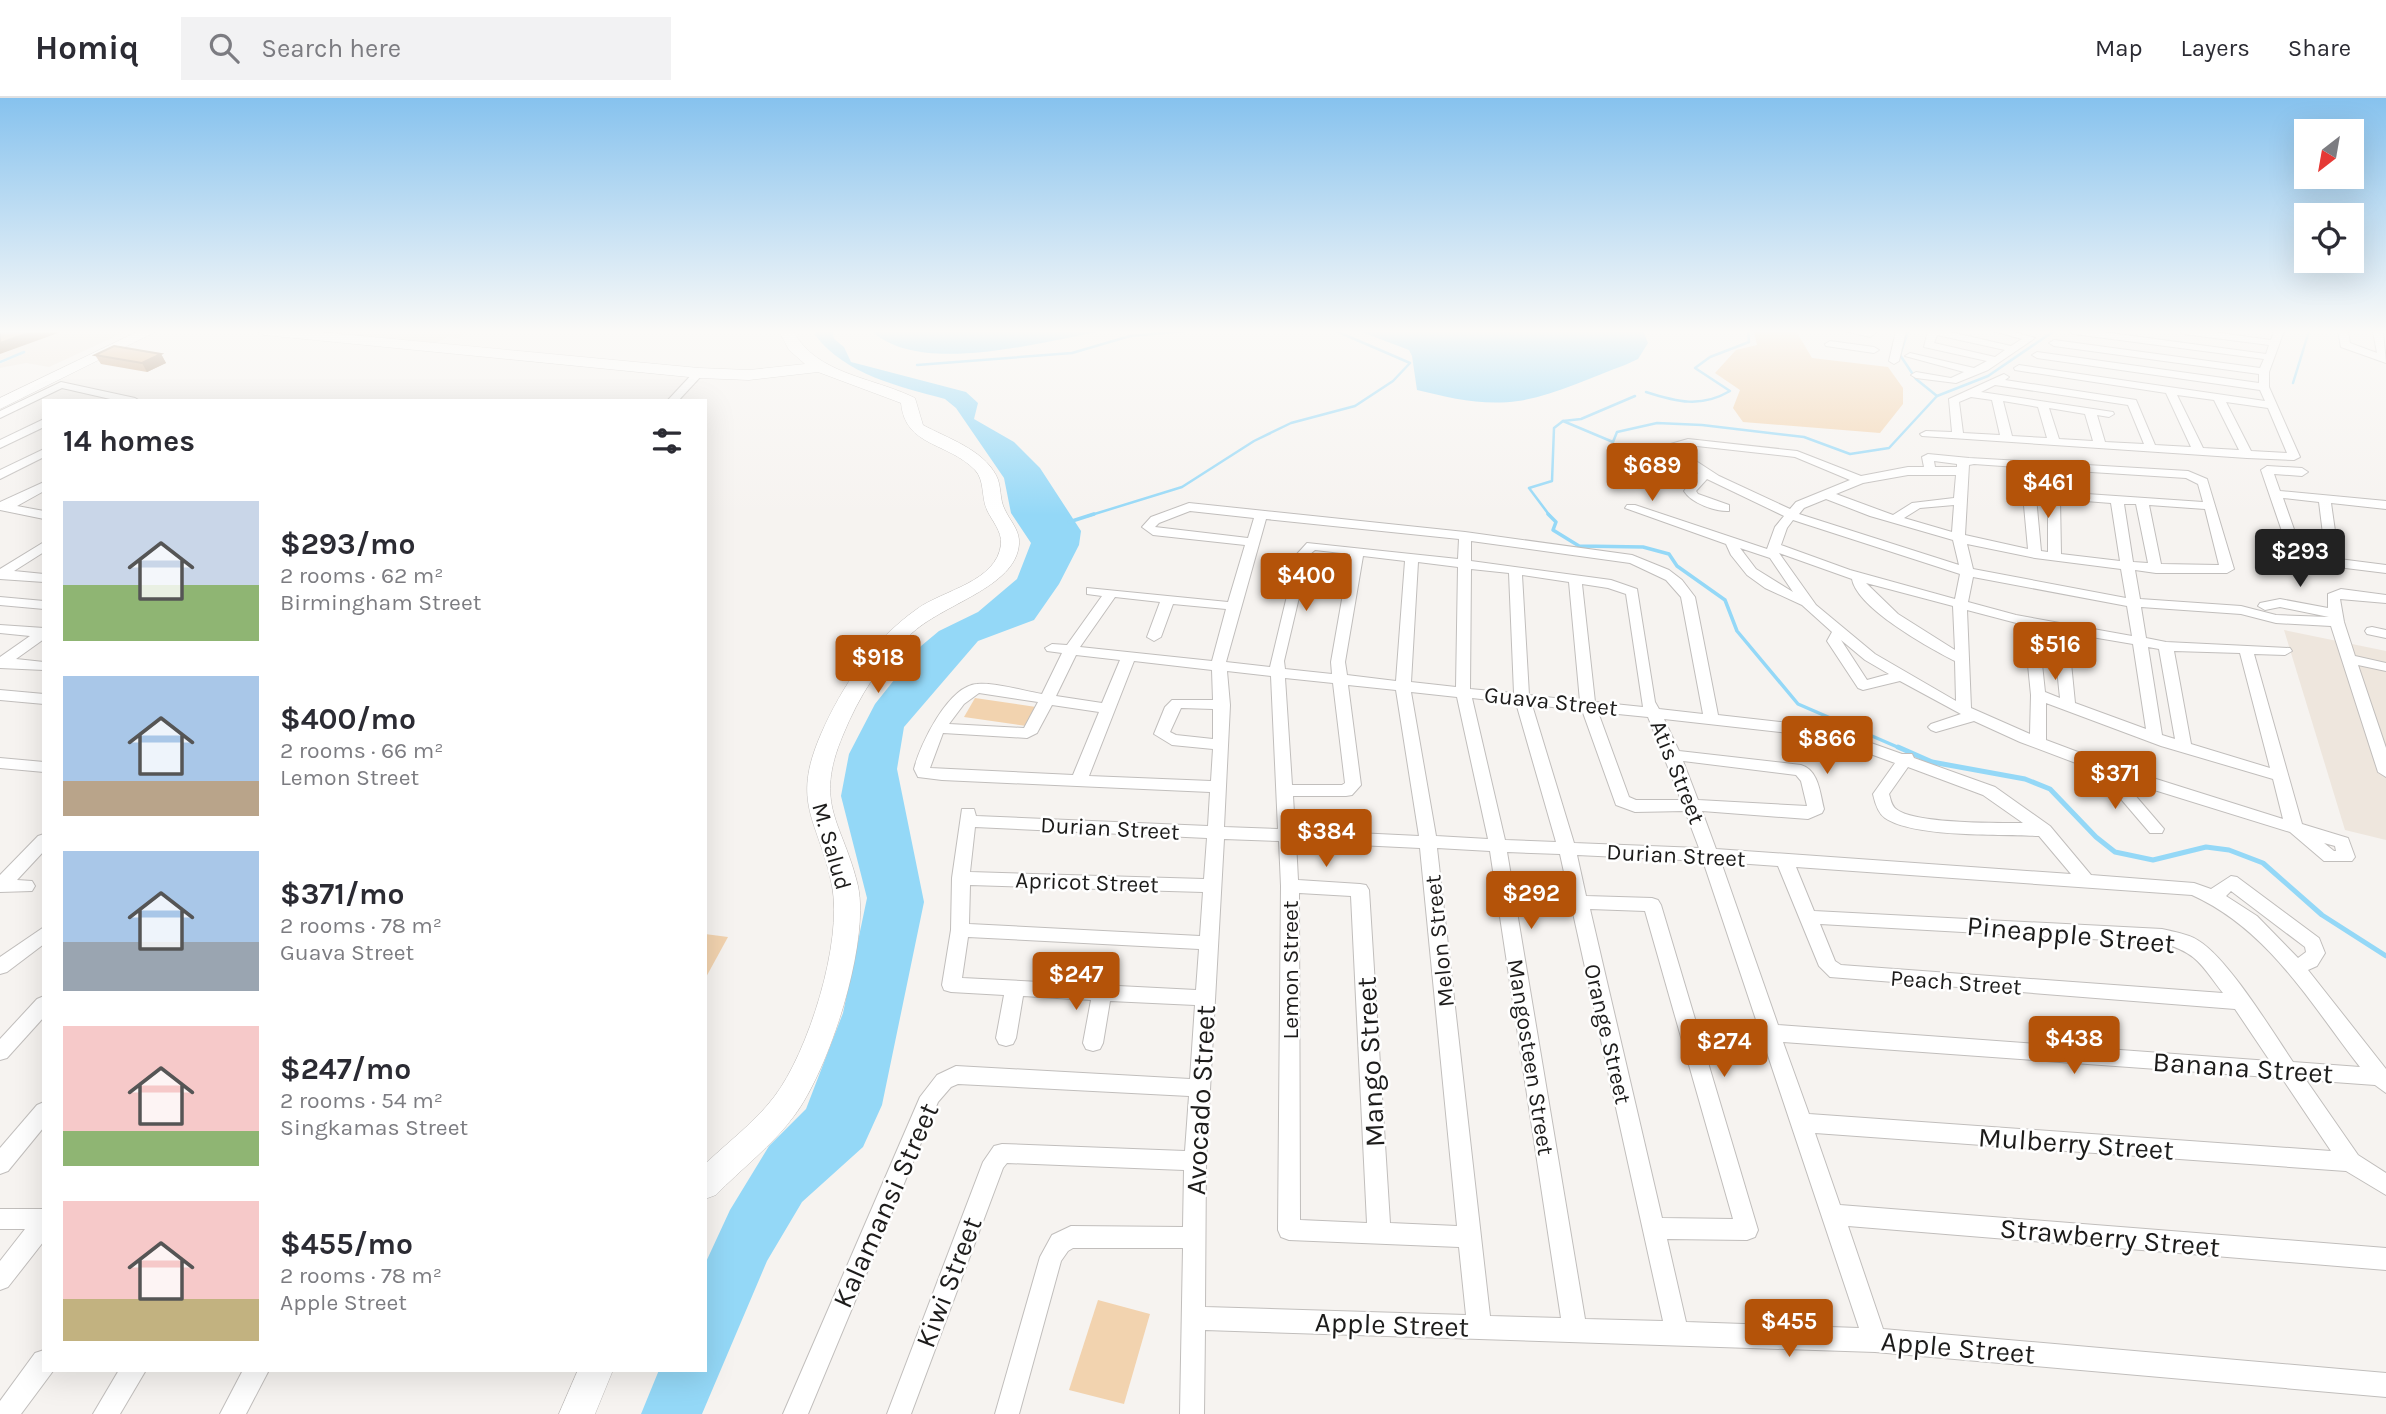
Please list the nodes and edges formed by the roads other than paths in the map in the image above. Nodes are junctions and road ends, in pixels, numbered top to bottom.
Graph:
1 (24, 392) edge
2 (46, 392) edge
3 (891, 392) edge
4 (2066, 392) edge
5 (2171, 392) edge
6 (2187, 392) edge
7 (2266, 392) edge
8 (100, 393) joint
9 (1968, 393) joint
10 (2218, 397) junction
11 (1997, 398) junction
12 (90, 399) edge
13 (126, 399) edge
14 (0, 404) edge
15 (2043, 405) junction
16 (2270, 405) junction
17 (2090, 412) junction
18 (2109, 414) dead end
19 (0, 415) edge
20 (42, 423) edge
21 (1926, 434) dead end
22 (1958, 436) junction
23 (2007, 439) junction
24 (2054, 442) junction
25 (0, 445) edge
26 (2100, 445) junction
27 (2151, 449) junction
28 (2199, 452) junction
29 (42, 453) edge
30 (2247, 455) junction
31 (2020, 464) junction
32 (2199, 465) dead end
33 (1967, 466) junction
34 (2302, 472) dead end
35 (1705, 473) junction
36 (0, 475) edge
37 (1860, 480) junction
38 (2203, 482) junction
39 (42, 487) edge
40 (2029, 488) junction
41 (1739, 491) junction
42 (2275, 494) junction
43 (1827, 495) junction
44 (2054, 495) junction
45 (2324, 498) junction
46 (2117, 500) junction
47 (1960, 502) junction
48 (2142, 502) junction
49 (2386, 505) edge
50 (2210, 506) junction
51 (3, 507) edge
52 (1725, 508) junction
53 (1630, 512) dead end
54 (1261, 514) junction
55 (1789, 514) junction
56 (42, 515) edge
57 (1715, 518) dead end
58 (1896, 519) junction
59 (1465, 536) junction
60 (1958, 537) junction
61 (1252, 542) junction
62 (1732, 544) junction
63 (1307, 548) joint
64 (41, 550) edge
65 (1357, 551) junction
66 (1774, 551) junction
67 (2035, 554) junction
68 (1412, 557) junction
69 (2056, 557) junction
70 (2297, 558) junction
71 (1464, 563) junction
72 (2333, 564) junction
73 (2129, 567) junction
74 (2156, 569) junction
75 (2386, 569) edge
76 (1515, 570) junction
77 (1966, 572) junction
78 (2302, 572) dead end
79 (1, 574) edge
80 (1859, 577) junction
81 (42, 578) edge
82 (1575, 579) junction
83 (1092, 591) dead end
84 (1111, 593) junction
85 (2336, 594) joint
86 (2386, 599) edge
87 (1168, 600) junction
88 (0, 601) edge
89 (2135, 603) junction
90 (1807, 604) junction
91 (42, 605) edge
92 (1232, 606) junction
93 (1960, 606) junction
94 (2265, 606) junction
95 (2241, 610) junction
96 (2336, 617) junction
97 (2291, 620) junction
98 (2031, 622) junction
99 (2060, 627) junction
100 (0, 629) edge
101 (42, 633) edge
102 (1838, 633) junction
103 (42, 634) edge
104 (1154, 637) dead end
105 (2139, 641) junction
106 (2166, 646) junction
107 (1052, 648) dead end
108 (1071, 650) junction
109 (2246, 650) junction
110 (2285, 652) dead end
111 (1128, 657) junction
112 (1962, 659) junction
113 (2349, 659) junction
114 (1, 663) edge
115 (42, 666) edge
116 (1218, 666) junction
117 (2386, 667) edge
118 (1280, 673) junction
119 (1901, 676) junction
120 (1341, 679) junction
121 (1403, 686) junction
122 (1463, 692) junction
123 (0, 695) edge
124 (2038, 695) junction
125 (1522, 698) junction
126 (42, 699) edge
127 (1046, 699) junction
128 (1222, 705) junction
129 (1588, 705) junction
130 (2068, 707) junction
131 (1107, 709) junction
132 (1654, 712) junction
133 (1970, 712) junction
134 (1711, 718) junction
135 (1936, 727) dead end
136 (938, 728) junction
137 (2155, 738) junction
138 (2038, 741) junction
139 (1221, 744) junction
140 (2184, 747) junction
141 (1673, 755) junction
142 (1906, 758) junction
143 (0, 763) edge
144 (42, 767) edge
145 (2102, 769) junction
146 (2386, 772) edge
147 (2280, 776) junction
148 (1079, 781) junction
149 (1219, 787) junction
150 (2160, 788) junction
151 (1286, 790) junction
152 (2131, 801) junction
153 (1692, 805) junction
154 (2156, 829) dead end
155 (2045, 830) junction
156 (1216, 834) junction
157 (1289, 835) junction
158 (42, 842) edge
159 (1428, 842) junction
160 (1498, 846) junction
161 (1567, 849) junction
162 (1710, 855) junction
163 (1785, 861) junction
164 (961, 878) junction
165 (2087, 882) junction
166 (1, 886) edge
167 (26, 886) dead end
168 (1290, 886) junction
169 (1213, 887) junction
170 (2215, 895) junction
171 (1579, 902) junction
172 (1807, 917) junction
173 (960, 930) junction
174 (42, 936) edge
175 (1209, 943) junction
176 (0, 967) edge
177 (2294, 968) junction
178 (1015, 989) junction
179 (1102, 993) junction
180 (1204, 998) junction
181 (2241, 1002) junction
182 (42, 1006) edge
183 (1771, 1033) junction
184 (1006, 1038) dead end
185 (1093, 1043) dead end
186 (0, 1052) edge
187 (2288, 1071) junction
188 (2383, 1081) edge
189 (1200, 1088) junction
190 (42, 1113) edge
191 (1802, 1123) junction
192 (1195, 1161) junction
193 (2350, 1162) junction
194 (0, 1164) edge
195 (707, 1183) edge
196 (2386, 1185) edge
197 (1833, 1215) junction
198 (0, 1219) edge
199 (42, 1221) edge
200 (42, 1224) edge
201 (1652, 1228) junction
202 (1379, 1234) junction
203 (1470, 1237) junction
204 (1194, 1238) junction
205 (2386, 1259) edge
206 (0, 1279) edge
207 (1194, 1318) junction
208 (1479, 1327) junction
209 (1575, 1329) junction
210 (1677, 1333) junction
211 (1875, 1340) junction
212 (42, 1365) edge
213 (133, 1372) edge
214 (256, 1372) edge
215 (595, 1372) edge
216 (2386, 1385) edge
217 (6, 1414) edge
218 (105, 1414) edge
219 (232, 1414) edge
220 (577, 1414) edge
221 (795, 1414) edge
222 (899, 1414) edge
223 (1007, 1414) edge
224 (1192, 1414) edge

1 - 14 main road
2 - 19 street
3 - 195 street, M. Salud
4 - 27 street
5 - 28 street
6 - 10 street
7 - 16 street
8 - 12 street
8 - 13 street
9 - 11 street
9 - 22 street
10 - 16 street
10 - 30 street
11 - 15 street
11 - 23 street
15 - 17 street
15 - 24 street
16 - 30 street
17 - 18 street
17 - 26 street
20 - 25 street
21 - 22 street
22 - 23 street
23 - 24 street
24 - 26 street
26 - 27 street
27 - 28 street
28 - 30 street
29 - 36 street
31 - 33 street
31 - 38 street
31 - 40 street
32 - 38 street
33 - 37 street
33 - 47 street
34 - 42 street
35 - 37 street
35 - 41 street
35 - 52 street
37 - 43 street
38 - 50 street
39 - 51 street
40 - 44 street
40 - 67 street
41 - 52 street
41 - 55 street
42 - 45 street
42 - 70 street
43 - 55 street
43 - 58 street
44 - 46 street
44 - 69 street
45 - 49 street
45 - 72 street
46 - 48 street
46 - 73 street
47 - 58 street
47 - 60 street
48 - 50 street
48 - 74 street
50 - 74 street
51 - 56 street
52 - 57 street
53 - 62 street
54 - 59 street
54 - 61 street, Avocado Street
54 - 61 street
55 - 66 street
55 - 77 street
58 - 60 street
59 - 71 street, Mangosteen Street
59 - 134 street
60 - 67 street
60 - 77 street
61 - 92 street, Avocado Street
62 - 66 street
62 - 90 street
63 - 65 street, Atis Street
63 - 118 street, Lemon Street
64 - 79 street
65 - 68 street, Atis Street
65 - 120 street
66 - 80 street
66 - 90 street
67 - 69 street
68 - 71 street, Atis Street
68 - 121 street, Melon Street
69 - 73 street
70 - 72 street
70 - 78 street
71 - 76 street, Atis Street
71 - 122 street, Mangosteen Street
72 - 75 street
73 - 74 street
73 - 89 street
76 - 82 street, Atis Street
76 - 125 street, Orange Street
77 - 89 street
77 - 93 street
79 - 81 street
80 - 93 street
80 - 112 street
82 - 129 street
82 - 132 street, Atis Street
83 - 84 street
84 - 87 street
84 - 108 street
85 - 86 street
85 - 96 street
87 - 92 street
87 - 104 street
88 - 91 street
89 - 95 street
89 - 105 street
90 - 102 street
92 - 116 street, Avocado Street
93 - 98 street
93 - 112 street
94 - 95 street
94 - 96 street
94 - 97 street
95 - 97 street
96 - 97 street
96 - 113 street
98 - 99 street
98 - 124 street
99 - 105 street
99 - 130 street
100 - 101 street
102 - 119 street
102 - 119 street
103 - 114 street
105 - 106 street
105 - 137 street
106 - 109 street
106 - 140 street
107 - 108 street, Guava Street
108 - 111 street, Guava Street
108 - 127 street
109 - 110 street
109 - 147 street
111 - 116 street, Guava Street
111 - 131 street
112 - 133 street
113 - 117 street
113 - 146 street
114 - 115 street
116 - 118 street, Guava Street
116 - 128 street, Avocado Street
118 - 120 street, Guava Street
118 - 151 street, Lemon Street
119 - 133 street
120 - 121 street, Guava Street
120 - 151 street
121 - 122 street, Guava Street
121 - 159 street, Melon Street
122 - 125 street, Guava Street
122 - 160 street, Mangosteen Street
123 - 126 street
124 - 130 street
124 - 138 street
125 - 129 street, Guava Street
125 - 161 street, Orange Street
127 - 131 street
127 - 136 street
127 - 136 street
128 - 139 street, Avocado Street
128 - 139 street
129 - 132 street, Guava Street
129 - 153 street
130 - 137 street
131 - 148 street
132 - 134 street, Guava Street
132 - 141 street, Atis Street
133 - 135 street
133 - 138 street
134 - 142 street, Guava Street
136 - 148 street
137 - 140 street
138 - 145 street
139 - 149 street, Avocado Street
140 - 147 street
141 - 153 street, Atis Street
141 - 153 street
142 - 155 street, Guava Street
142 - 155 street
143 - 144 street
145 - 150 street
145 - 152 street
147 - 150 street
148 - 149 street
149 - 156 street, Avocado Street
150 - 152 street
151 - 157 street, Lemon Street
152 - 154 street
153 - 162 street, Atis Street
155 - 165 street, Guava Street
156 - 157 street, Durian Street
156 - 164 street, Durian Street
156 - 169 street, Avocado Street
157 - 159 street, Durian Street
157 - 168 street, Lemon Street
158 - 166 street
159 - 160 street, Durian Street
159 - 203 street, Melon Street
160 - 161 street, Durian Street
160 - 209 street, Mangosteen Street
161 - 162 street, Durian Street
161 - 171 street, Orange Street
162 - 163 street, Durian Street
162 - 183 street, Atis Street
163 - 165 street, Durian Street
163 - 172 street, Peach Street
164 - 169 street, Apricot Street
164 - 173 street, Durian Street
165 - 170 street, Durian Street
166 - 167 street
168 - 202 street, Mango Street
168 - 202 street, Lemon Street
169 - 175 street, Avocado Street
170 - 177 street
170 - 177 street
171 - 201 street, Orange Street
171 - 201 street
172 - 181 street, Pineapple Street
172 - 181 street, Peach Street
173 - 175 street
173 - 178 street, Durian Street
174 - 176 street
175 - 180 street, Avocado Street
177 - 188 street
178 - 179 street
178 - 184 street
179 - 180 street
179 - 185 street
180 - 189 street, Avocado Street
181 - 187 street, Pineapple Street
182 - 186 street
183 - 187 street, Banana Street
183 - 191 street, Atis Street
187 - 188 street, Banana Street
187 - 193 street, Pineapple Street
189 - 192 street, Avocado Street
189 - 221 street, Kalamansi Street
190 - 194 street
191 - 193 street, Mulberry Street
191 - 197 street, Atis Street
192 - 204 street, Avocado Street
192 - 222 street, Kiwi Street
193 - 196 street, Pineapple Street
197 - 205 street, Strawberry Street
197 - 211 street, Atis Street
198 - 199 street
200 - 206 street
201 - 210 street, Orange Street
202 - 203 street
203 - 208 street, Melon Street
204 - 207 street, Avocado Street
204 - 223 street
207 - 208 street, Apple Street
207 - 224 street, Avocado Street
208 - 209 street, Apple Street
209 - 210 street, Apple Street
210 - 211 street, Apple Street
211 - 216 street, Apple Street
212 - 217 street
213 - 218 street
214 - 219 street
215 - 220 street

